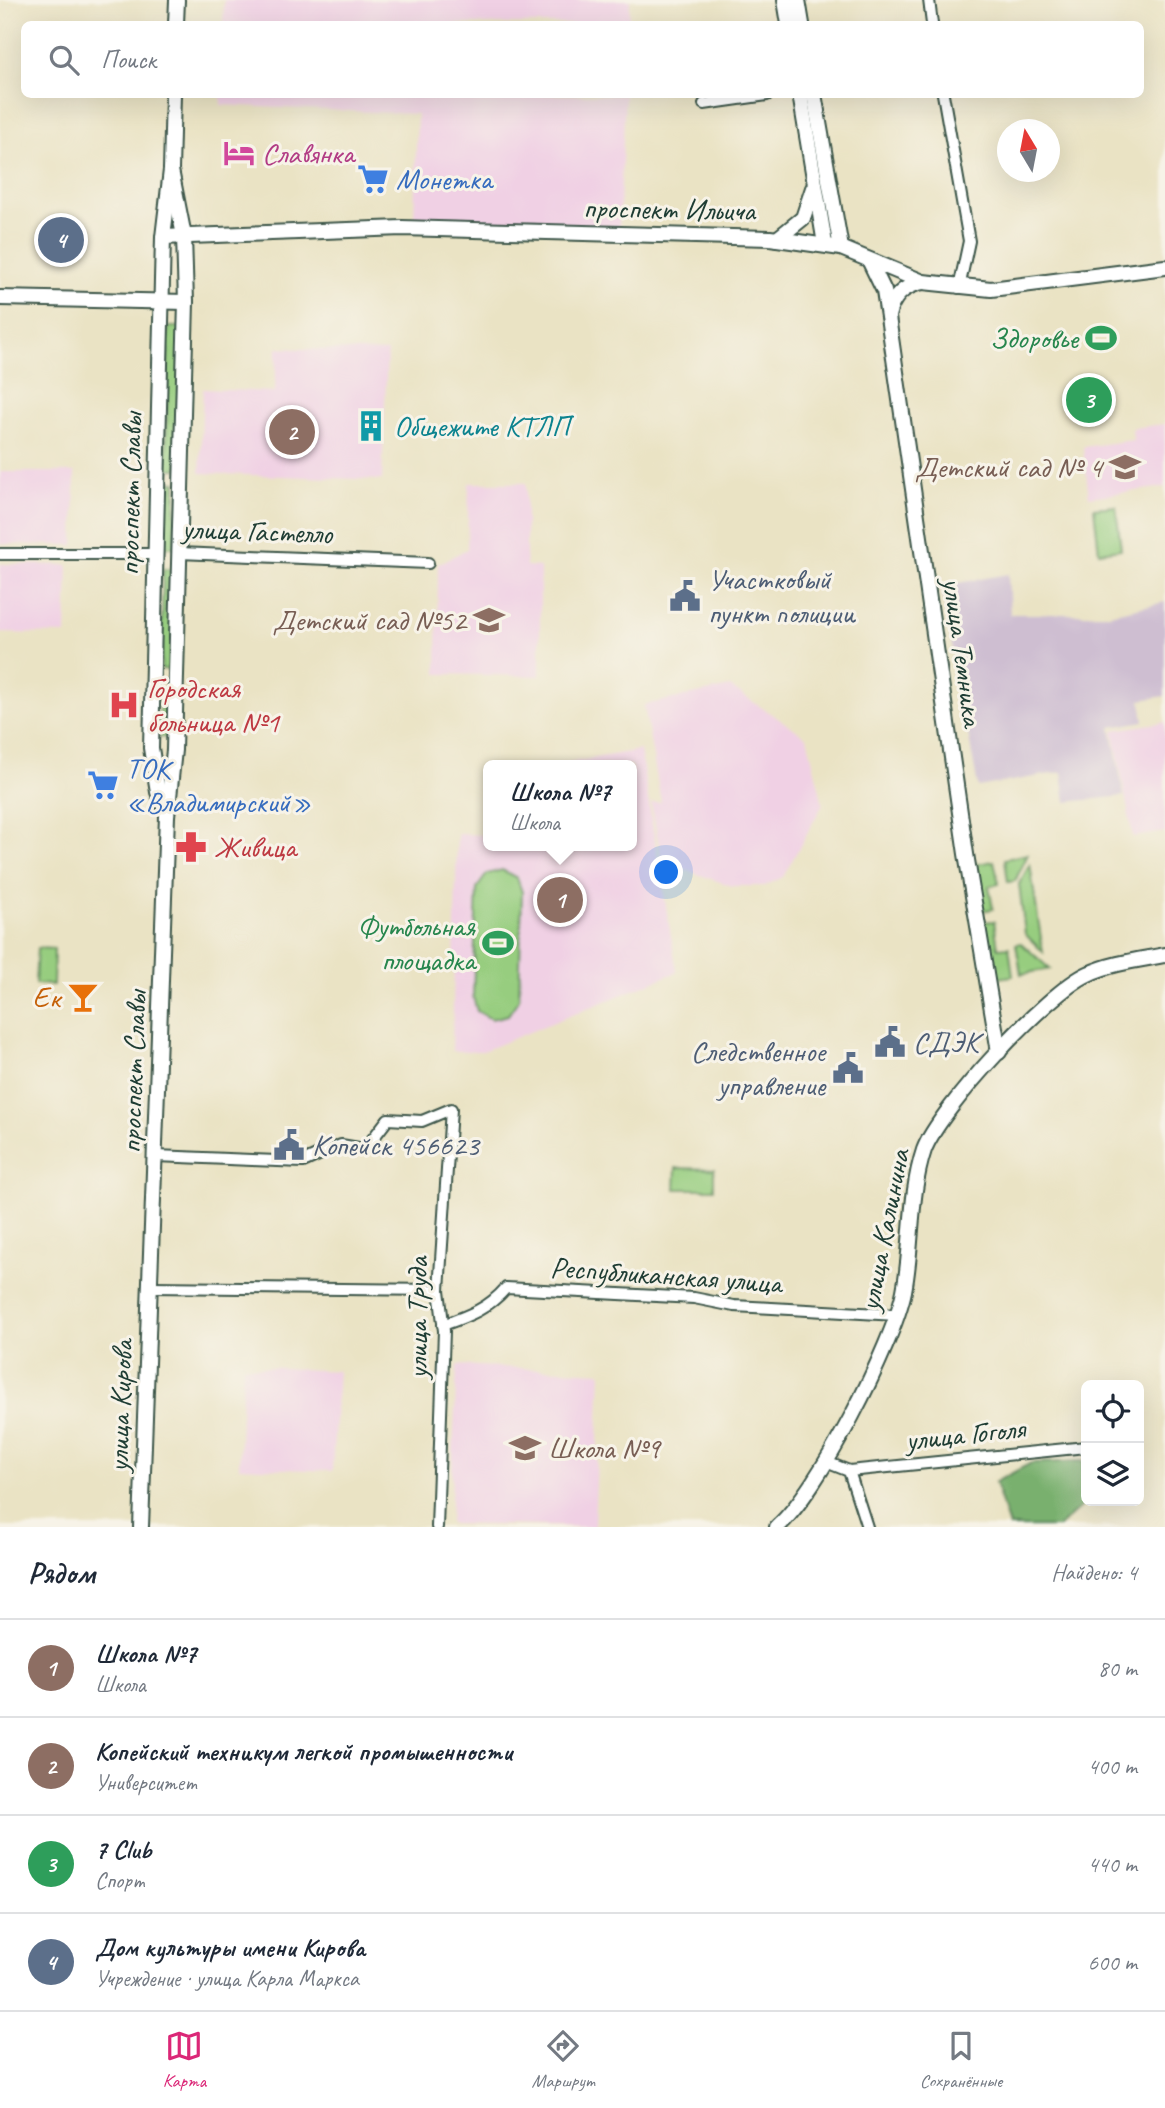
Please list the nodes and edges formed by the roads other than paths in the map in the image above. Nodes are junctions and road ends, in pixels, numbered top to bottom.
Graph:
1 (177, 0) edge
2 (785, 0) edge
3 (798, 0) edge
4 (929, 0) edge
5 (176, 21) edge
6 (788, 21) edge
7 (802, 21) edge
8 (932, 21) edge
9 (173, 98) edge
10 (746, 98) edge
11 (801, 98) edge
12 (815, 98) edge
13 (944, 98) edge
14 (704, 104) dead end
15 (171, 170) junction
16 (814, 182) junction
17 (163, 236) junction
18 (184, 236) junction
19 (777, 239) junction
20 (825, 244) junction
21 (841, 248) junction
22 (870, 262) junction
23 (1165, 267) edge
24 (923, 282) junction
25 (959, 288) junction
26 (0, 298) edge
27 (161, 302) junction
28 (186, 302) junction
29 (888, 317) junction
30 (157, 472) junction
31 (181, 473) junction
32 (0, 554) edge
33 (155, 554) junction
34 (179, 554) junction
35 (428, 563) dead end
36 (167, 816) junction
37 (1165, 955) edge
38 (999, 1052) junction
39 (156, 1156) junction
40 (151, 1287) junction
41 (439, 1290) junction
42 (897, 1315) junction
43 (443, 1325) junction
44 (1081, 1448) edge
45 (826, 1462) junction
46 (849, 1471) junction
47 (141, 1527) edge
48 (437, 1527) edge
49 (777, 1527) edge
50 (867, 1527) edge

1 - 5 street
2 - 6 street
3 - 7 street
4 - 8 street
9 - 15 street, проспект Славы
10 - 14 street
11 - 16 street
12 - 21 street
13 - 25 street
15 - 17 street, проспект Славы
15 - 18 street, проспект Славы
16 - 19 street
16 - 20 street
17 - 18 street, проспект Ильича
17 - 27 street, проспект Славы
18 - 19 street, проспект Ильича
18 - 28 street, проспект Славы
19 - 20 street, проспект Ильича
20 - 21 street, проспект Ильича
21 - 22 street, проспект Ильича
22 - 24 street, проспект Ильича
22 - 29 street, улица Темника
23 - 25 street, проспект Ильича
24 - 25 street, проспект Ильича
24 - 29 street
26 - 27 street
27 - 28 street
27 - 30 street, проспект Славы
28 - 31 street, проспект Славы
29 - 38 street, улица Темника
30 - 31 street
30 - 33 street, проспект Славы
31 - 34 street, проспект Славы
32 - 33 street, улица Гастелло
33 - 34 street, улица Гастелло
33 - 36 street, проспект Славы
34 - 35 street, улица Гастелло
34 - 36 street, проспект Славы
36 - 39 street, проспект Славы
37 - 38 street, улица Калинина
38 - 42 street, улица Калинина
39 - 40 street, проспект Славы
39 - 41 street, улица Труда
40 - 41 street
40 - 47 street, улица Кирова
41 - 43 street, улица Труда
42 - 43 street, Республиканская улица
42 - 45 street, улица Калинина
43 - 48 street, улица Труда
44 - 46 street, улица Гоголя
45 - 46 street
45 - 49 street, улица Калинина
46 - 50 street

